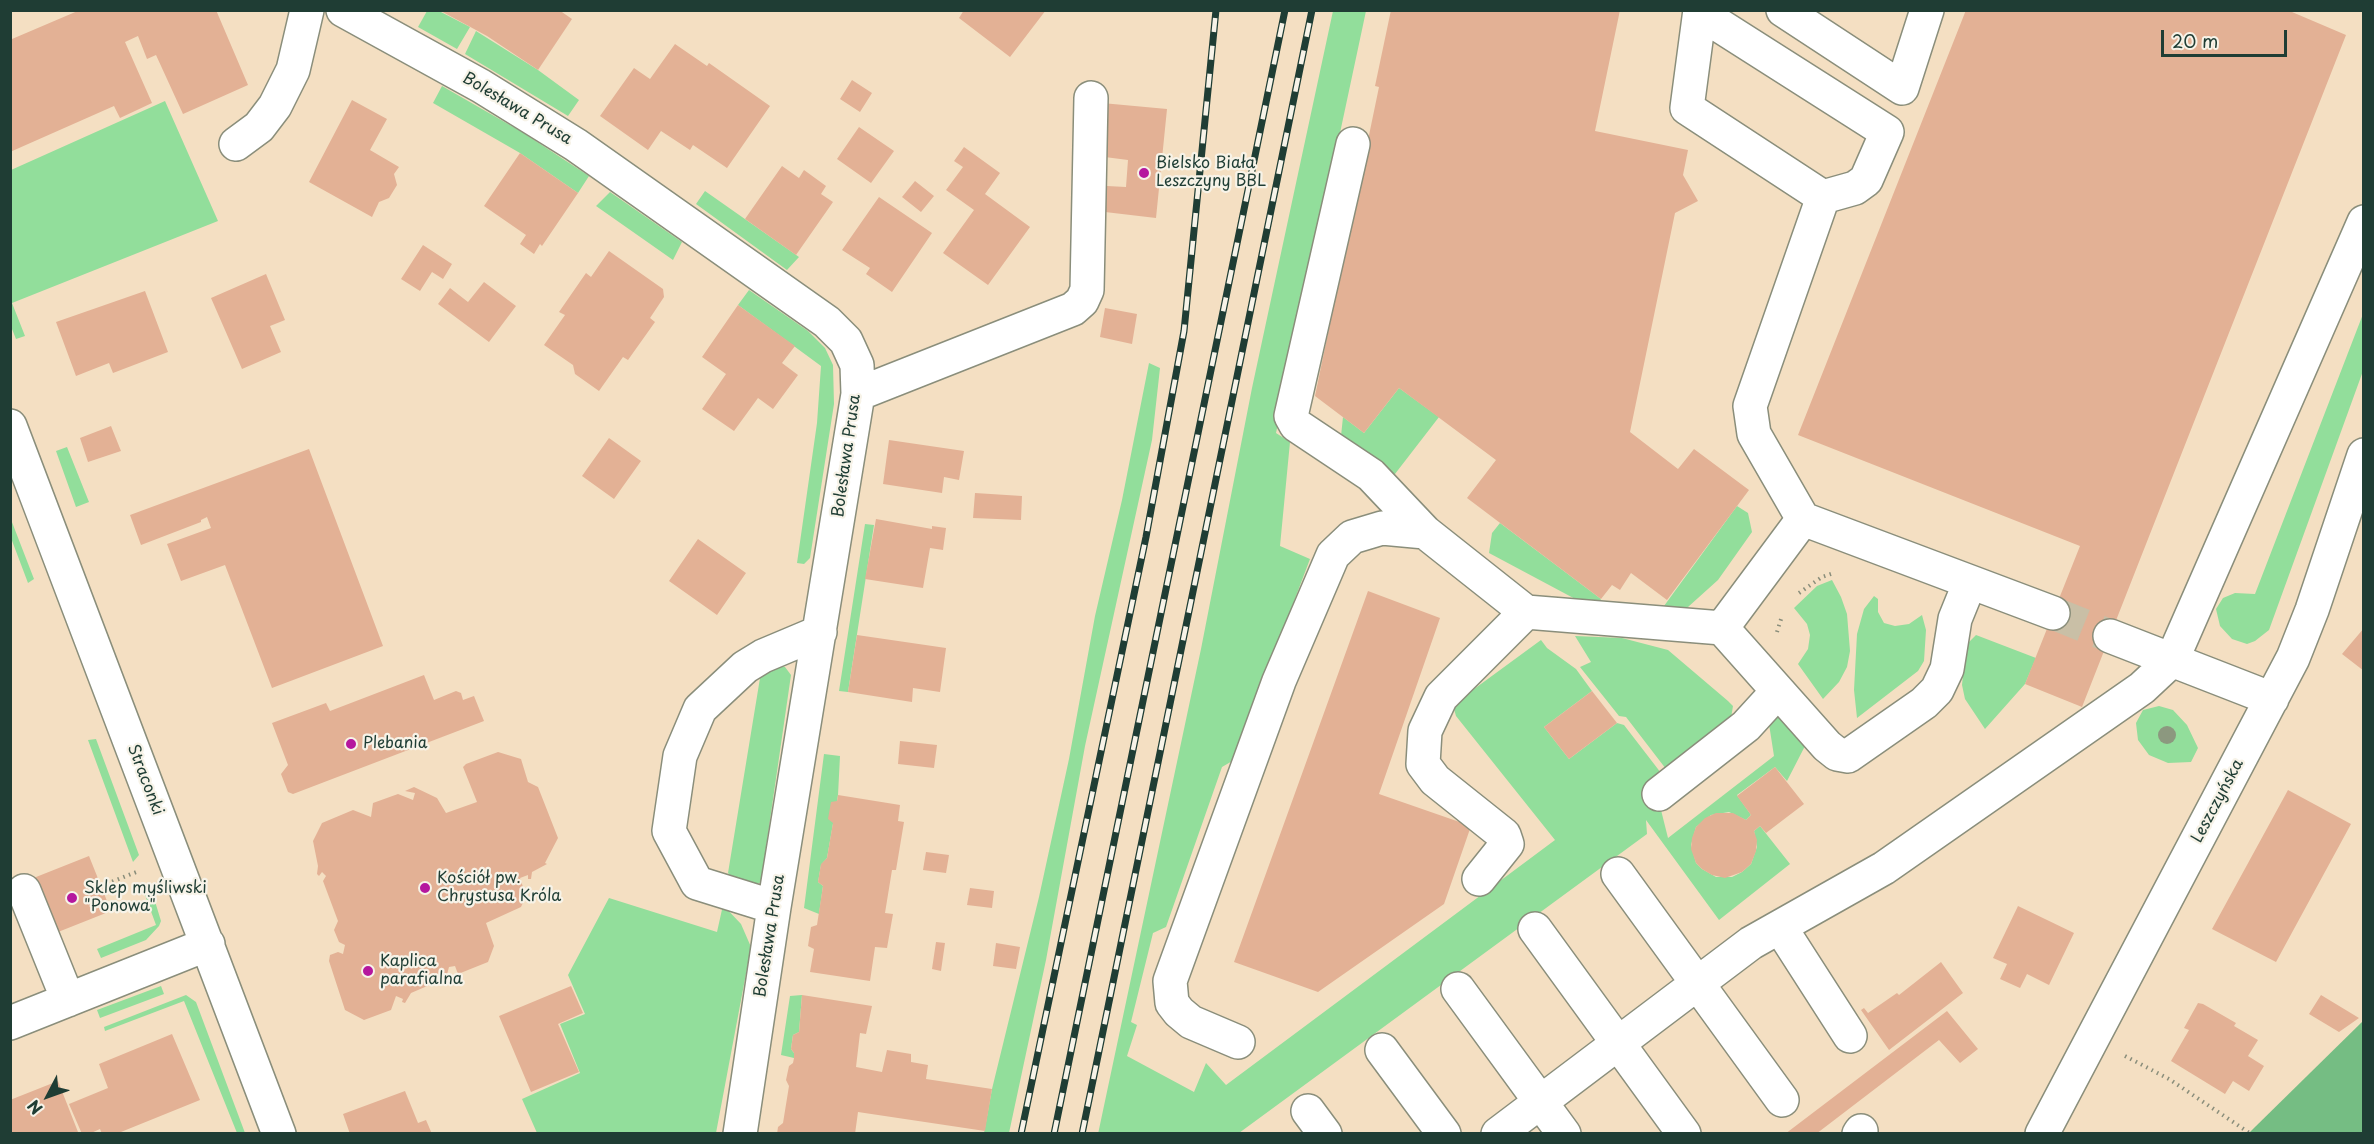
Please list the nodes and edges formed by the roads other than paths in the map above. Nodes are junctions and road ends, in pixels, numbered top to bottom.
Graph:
1 (307, 10) edge
2 (343, 10) edge
3 (1783, 10) edge
4 (1927, 10) edge
5 (1700, 12) edge
6 (1902, 88) junction
7 (1091, 98) dead end
8 (1887, 132) junction
9 (236, 144) dead end
10 (1353, 144) dead end
11 (1823, 197) junction
12 (2364, 222) edge
13 (858, 394) junction
14 (10, 426) edge
15 (2364, 455) edge
16 (1803, 519) junction
17 (1425, 532) junction
18 (1970, 582) junction
19 (1526, 612) junction
20 (2053, 613) tunnel mouth
21 (1722, 628) junction
22 (820, 632) junction
23 (2110, 636) tunnel mouth
24 (2172, 660) junction
25 (1778, 691) junction
26 (2272, 699) junction
27 (1659, 794) dead end
28 (1618, 874) dead end
29 (1479, 879) dead end
30 (24, 891) dead end
31 (774, 907) junction
32 (1780, 927) junction
33 (1535, 929) dead end
34 (208, 944) junction
35 (1696, 983) junction
36 (1458, 989) dead end
37 (68, 1000) junction
38 (10, 1023) edge
39 (1850, 1036) dead end
40 (1238, 1042) dead end
41 (1618, 1044) junction
42 (1382, 1050) dead end
43 (1782, 1100) dead end
44 (1540, 1102) junction
45 (279, 1134) edge
46 (740, 1134) edge
47 (1444, 1134) edge
48 (1498, 1134) edge
49 (1564, 1134) edge
50 (1684, 1134) edge
51 (2042, 1134) edge

1 - 9 street
2 - 13 street, Bolesława Prusa
3 - 6 street
4 - 6 street
5 - 8 street
5 - 11 street
6 - 8 street
7 - 13 street
8 - 11 street
10 - 17 street
11 - 16 street
12 - 24 street
13 - 22 street, Bolesława Prusa
14 - 34 street, Straconki
15 - 26 street, Leszczyńska
16 - 18 street
16 - 21 street
17 - 19 street
17 - 40 street
18 - 20 street
18 - 25 street
19 - 21 street
19 - 29 street
21 - 25 street
22 - 31 street, Bolesława Prusa
22 - 31 street
23 - 24 street
24 - 26 street
24 - 32 street
25 - 27 street
26 - 51 street, Leszczyńska
28 - 35 street
30 - 37 street
31 - 46 street, Bolesława Prusa
32 - 35 street
32 - 39 street
33 - 41 street
34 - 37 street
34 - 45 street, Straconki
35 - 41 street
35 - 43 street
36 - 44 street
37 - 38 street
41 - 44 street
41 - 50 street
42 - 47 street
44 - 48 street
44 - 49 street

